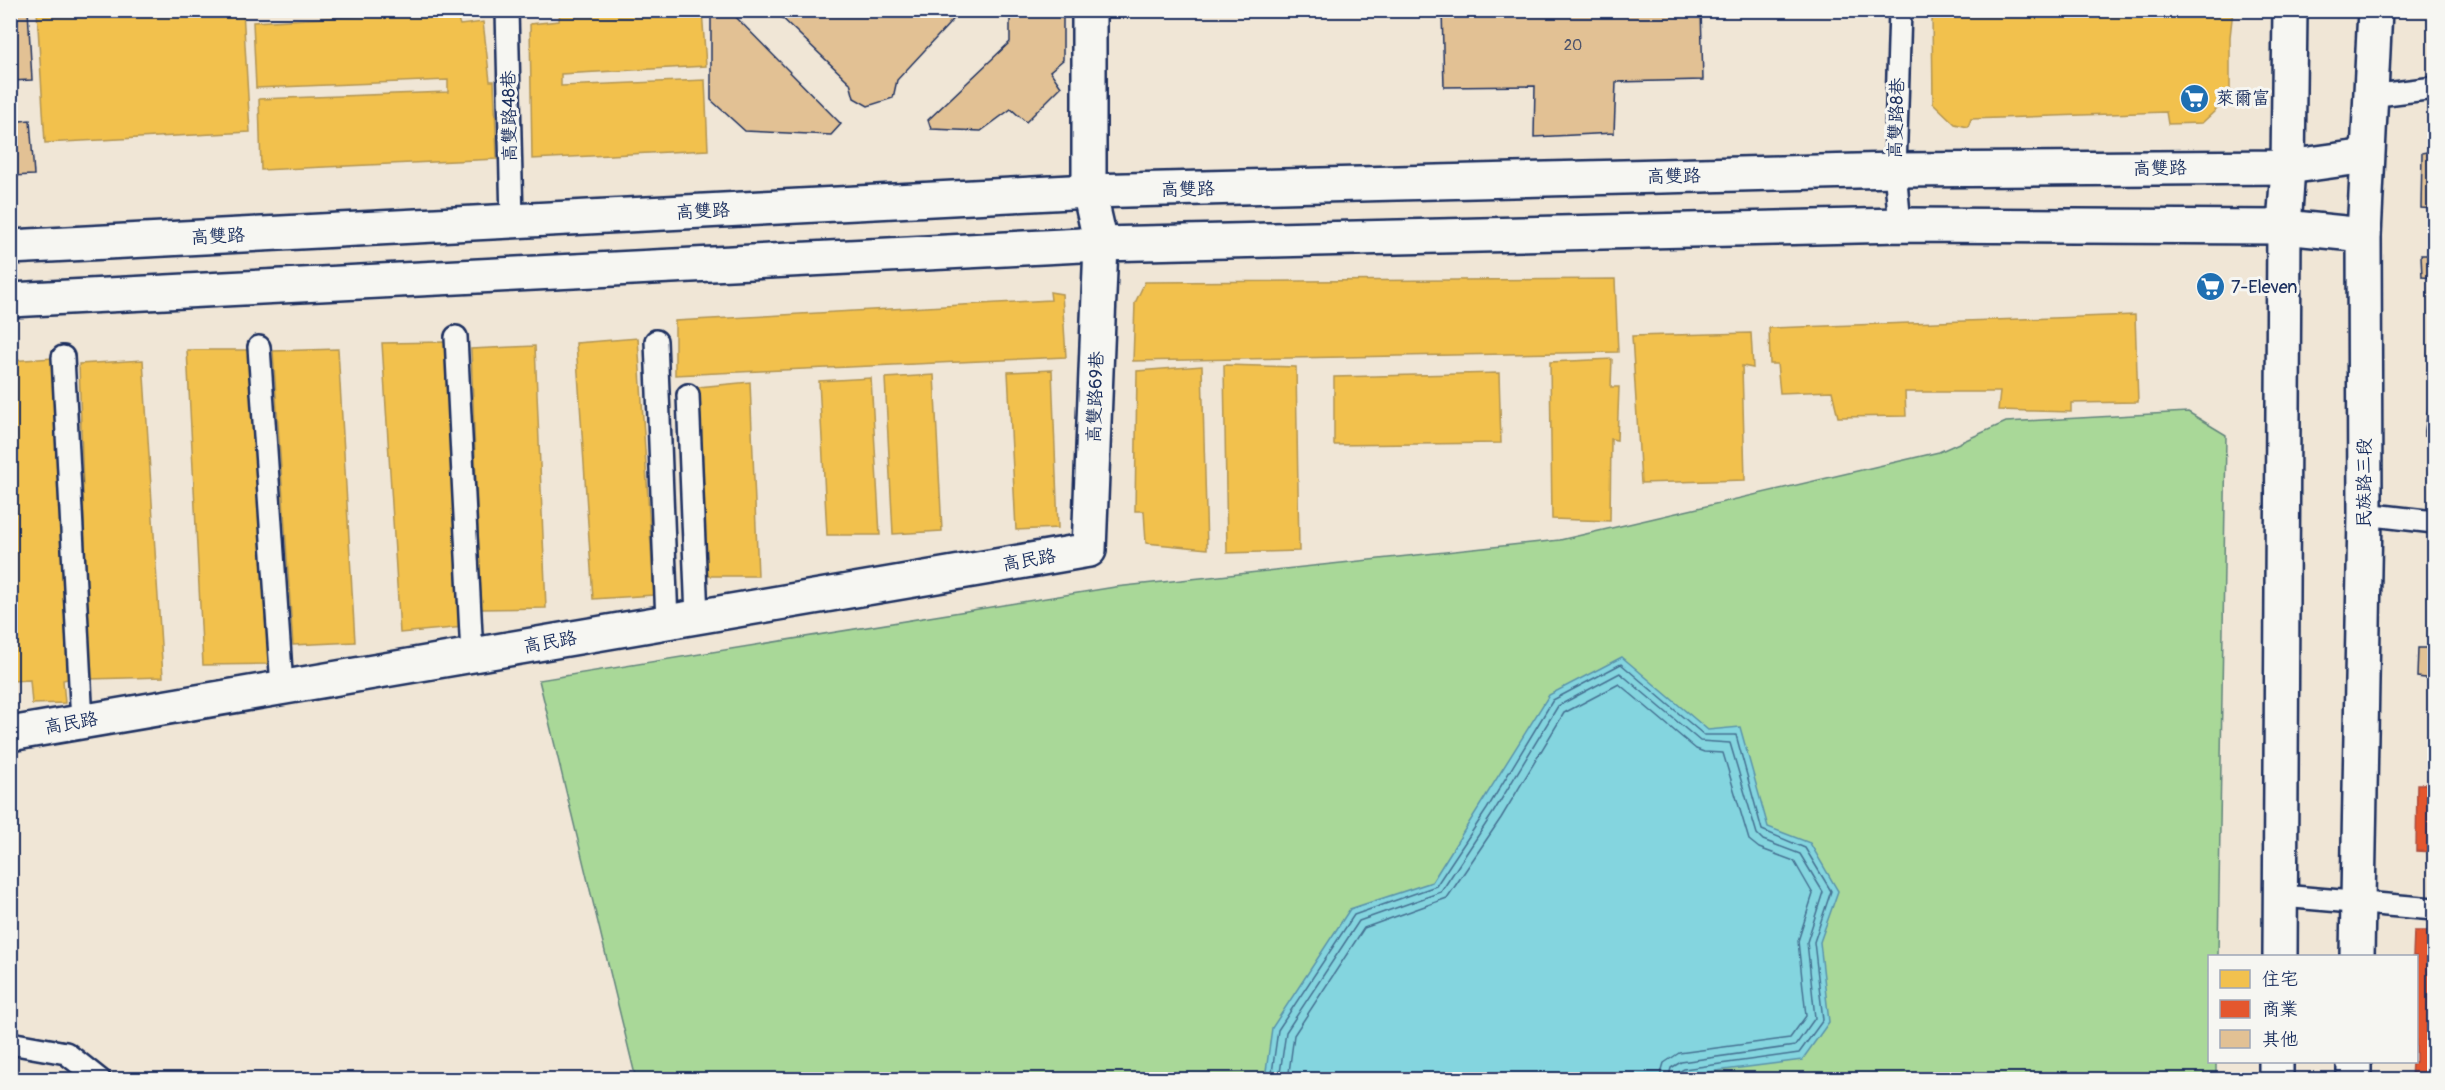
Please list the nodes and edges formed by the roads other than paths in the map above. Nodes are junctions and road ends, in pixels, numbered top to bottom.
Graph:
1 (507, 10) edge
2 (1089, 10) edge
3 (1900, 10) edge
4 (2290, 10) edge
5 (2375, 10) edge
6 (2434, 88) edge
7 (2370, 96) junction
8 (2367, 156) junction
9 (2288, 167) junction
10 (1894, 170) junction
11 (1089, 191) junction
12 (512, 221) junction
13 (1900, 225) junction
14 (2284, 227) junction
15 (2364, 235) junction
16 (1101, 244) junction
17 (10, 247) edge
18 (10, 300) edge
19 (456, 337) dead end
20 (656, 341) dead end
21 (259, 347) dead end
22 (63, 357) dead end
23 (688, 395) dead end
24 (2365, 514) junction
25 (2434, 522) edge
26 (1089, 550) joint
27 (682, 619) junction
28 (472, 655) junction
29 (282, 687) junction
30 (82, 722) junction
31 (10, 734) edge
32 (2282, 896) junction
33 (2359, 903) junction
34 (2434, 909) edge
35 (2280, 955) edge
36 (2357, 955) edge
37 (10, 1043) edge
38 (2276, 1063) edge
39 (2354, 1063) edge
40 (100, 1080) edge
41 (2276, 1080) edge
42 (2354, 1080) edge

1 - 12 lane, 高雙路48巷
2 - 11 street, 高雙路69巷
3 - 10 lane, 高雙路8巷
4 - 9 street
5 - 7 street, 民族路三段
6 - 7 lane
7 - 8 street, 民族路三段
8 - 9 street, 高雙路
8 - 15 street, 民族路三段
9 - 10 street, 高雙路
9 - 14 street
10 - 11 street, 高雙路
10 - 13 lane, 高雙路8巷
11 - 12 street, 高雙路
11 - 16 street, 高雙路69巷
12 - 17 street, 高雙路
13 - 14 street
13 - 16 street
14 - 15 street
14 - 32 street
15 - 24 street, 民族路三段
16 - 18 street
16 - 26 street, 高雙路69巷
19 - 28 lane
20 - 27 lane
21 - 29 lane
22 - 30 lane
23 - 27 lane
24 - 25 lane
24 - 33 street, 民族路三段
26 - 27 street, 高民路
27 - 28 street, 高民路
28 - 29 street, 高民路
29 - 30 street, 高民路
30 - 31 street, 高民路
32 - 33 lane
32 - 35 street
33 - 34 lane
33 - 36 street, 民族路三段
37 - 40 lane
38 - 41 street
39 - 42 street

